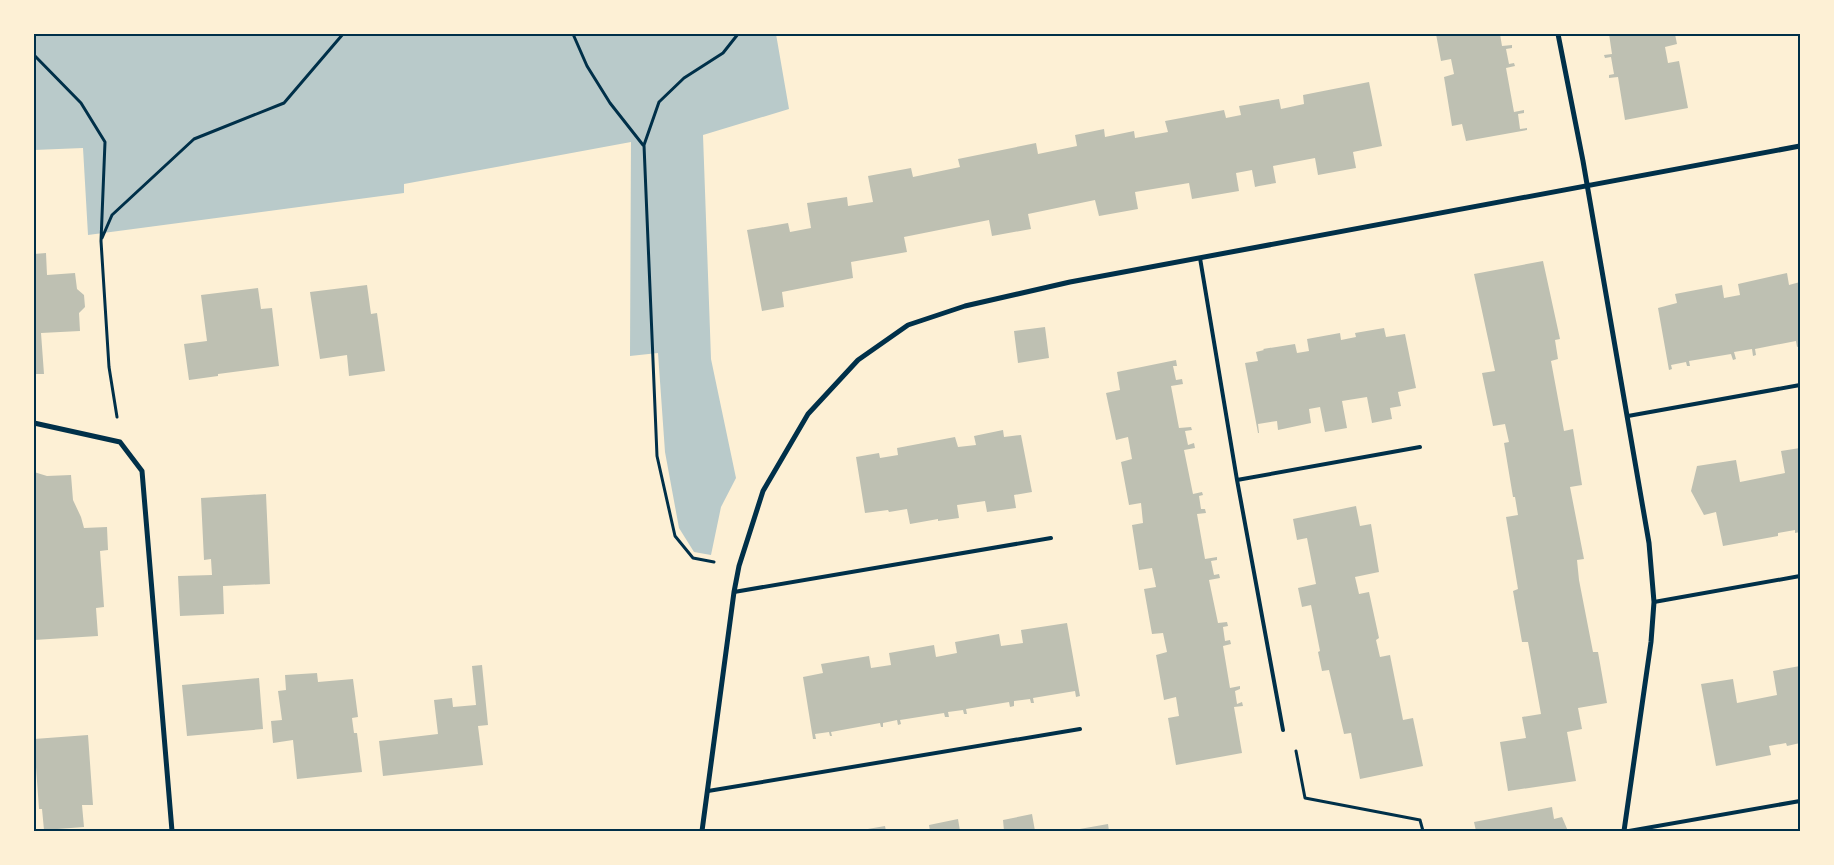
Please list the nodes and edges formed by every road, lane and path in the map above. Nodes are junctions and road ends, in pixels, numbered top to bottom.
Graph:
1 (343, 34) edge
2 (572, 34) edge
3 (738, 34) edge
4 (1558, 34) edge
5 (34, 55) edge
6 (644, 145) junction
7 (1800, 146) edge
8 (1587, 186) junction
9 (101, 241) junction
10 (1200, 258) junction
11 (1800, 385) edge
12 (1628, 416) junction
13 (34, 423) edge
14 (120, 442) junction
15 (1420, 447) dead end
16 (1238, 480) junction
17 (1051, 538) dead end
18 (739, 566) junction
19 (1800, 576) edge
20 (734, 592) junction
21 (1654, 602) junction
22 (1080, 729) dead end
23 (1283, 730) dead end
24 (1297, 757) dead end
25 (708, 791) junction
26 (1800, 801) edge
27 (172, 831) edge
28 (702, 831) edge
29 (1422, 831) edge
30 (1624, 831) edge
31 (1629, 831) edge

1 - 9 path
2 - 6 path
3 - 6 path
4 - 8 street
5 - 9 path
6 - 18 path
7 - 8 street
8 - 10 street
8 - 12 street
9 - 14 path
10 - 16 lane
10 - 18 street
11 - 12 lane
12 - 21 street
13 - 14 street
14 - 27 street
15 - 16 lane
16 - 23 lane
17 - 20 lane
18 - 20 street
19 - 21 lane
20 - 25 street
21 - 30 street
22 - 25 lane
24 - 29 path
25 - 28 street
26 - 31 lane

